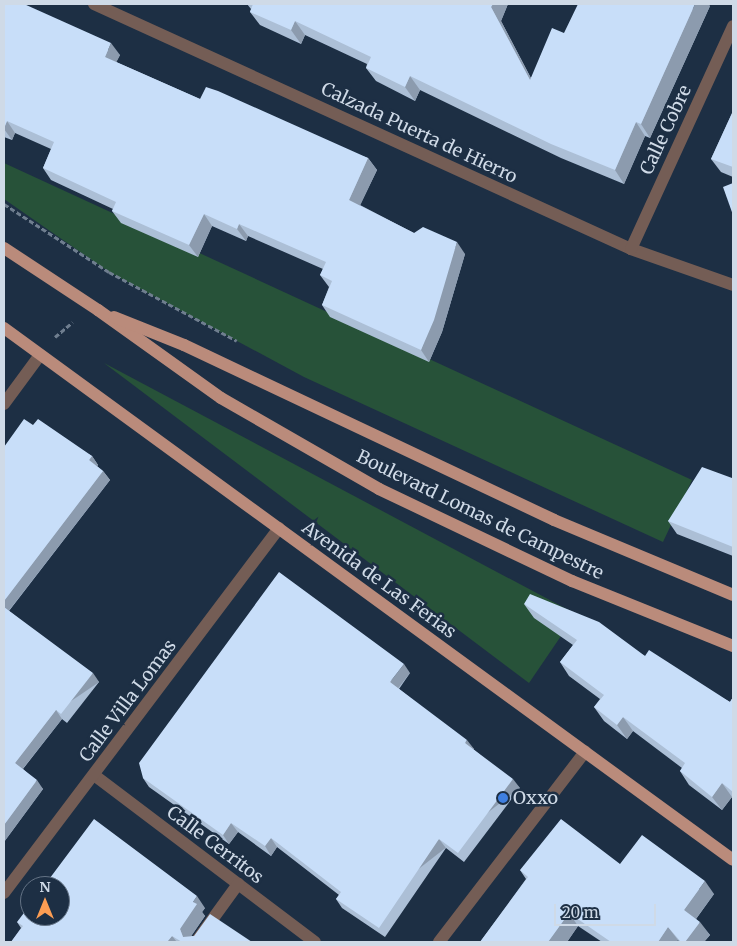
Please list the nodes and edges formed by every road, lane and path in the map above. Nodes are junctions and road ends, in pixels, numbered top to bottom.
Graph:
1 (94, 4) edge
2 (733, 26) edge
3 (4, 204) edge
4 (4, 248) edge
5 (631, 248) junction
6 (733, 285) edge
7 (98, 310) junction
8 (4, 328) edge
9 (245, 345) dead end
10 (40, 355) junction
11 (4, 404) edge
12 (279, 528) junction
13 (733, 595) edge
14 (733, 646) edge
15 (585, 752) junction
16 (94, 775) junction
17 (733, 860) edge
18 (238, 884) junction
19 (4, 893) edge
20 (196, 942) edge
21 (315, 942) edge
22 (439, 942) edge

1 - 5 street, Calzada Puerta de Hierro
2 - 5 street, Calle Cobre
3 - 9 path
4 - 7 main road, Boulevard Lomas de Campestre
5 - 6 street, Calzada Puerta de Hierro
7 - 10 path
7 - 13 main road, Boulevard Lomas de Campestre
7 - 14 main road, Boulevard Lomas de Campestre
8 - 10 main road, Avenida de Las Ferias
10 - 11 street
10 - 12 main road, Avenida de Las Ferias
12 - 15 main road, Avenida de Las Ferias
12 - 16 street, Calle Villa Lomas
15 - 17 main road, Avenida de Las Ferias
15 - 22 street
16 - 18 street, Calle Cerritos
16 - 19 street, Calle Villa Lomas
18 - 20 street
18 - 21 street, Calle Cerritos

